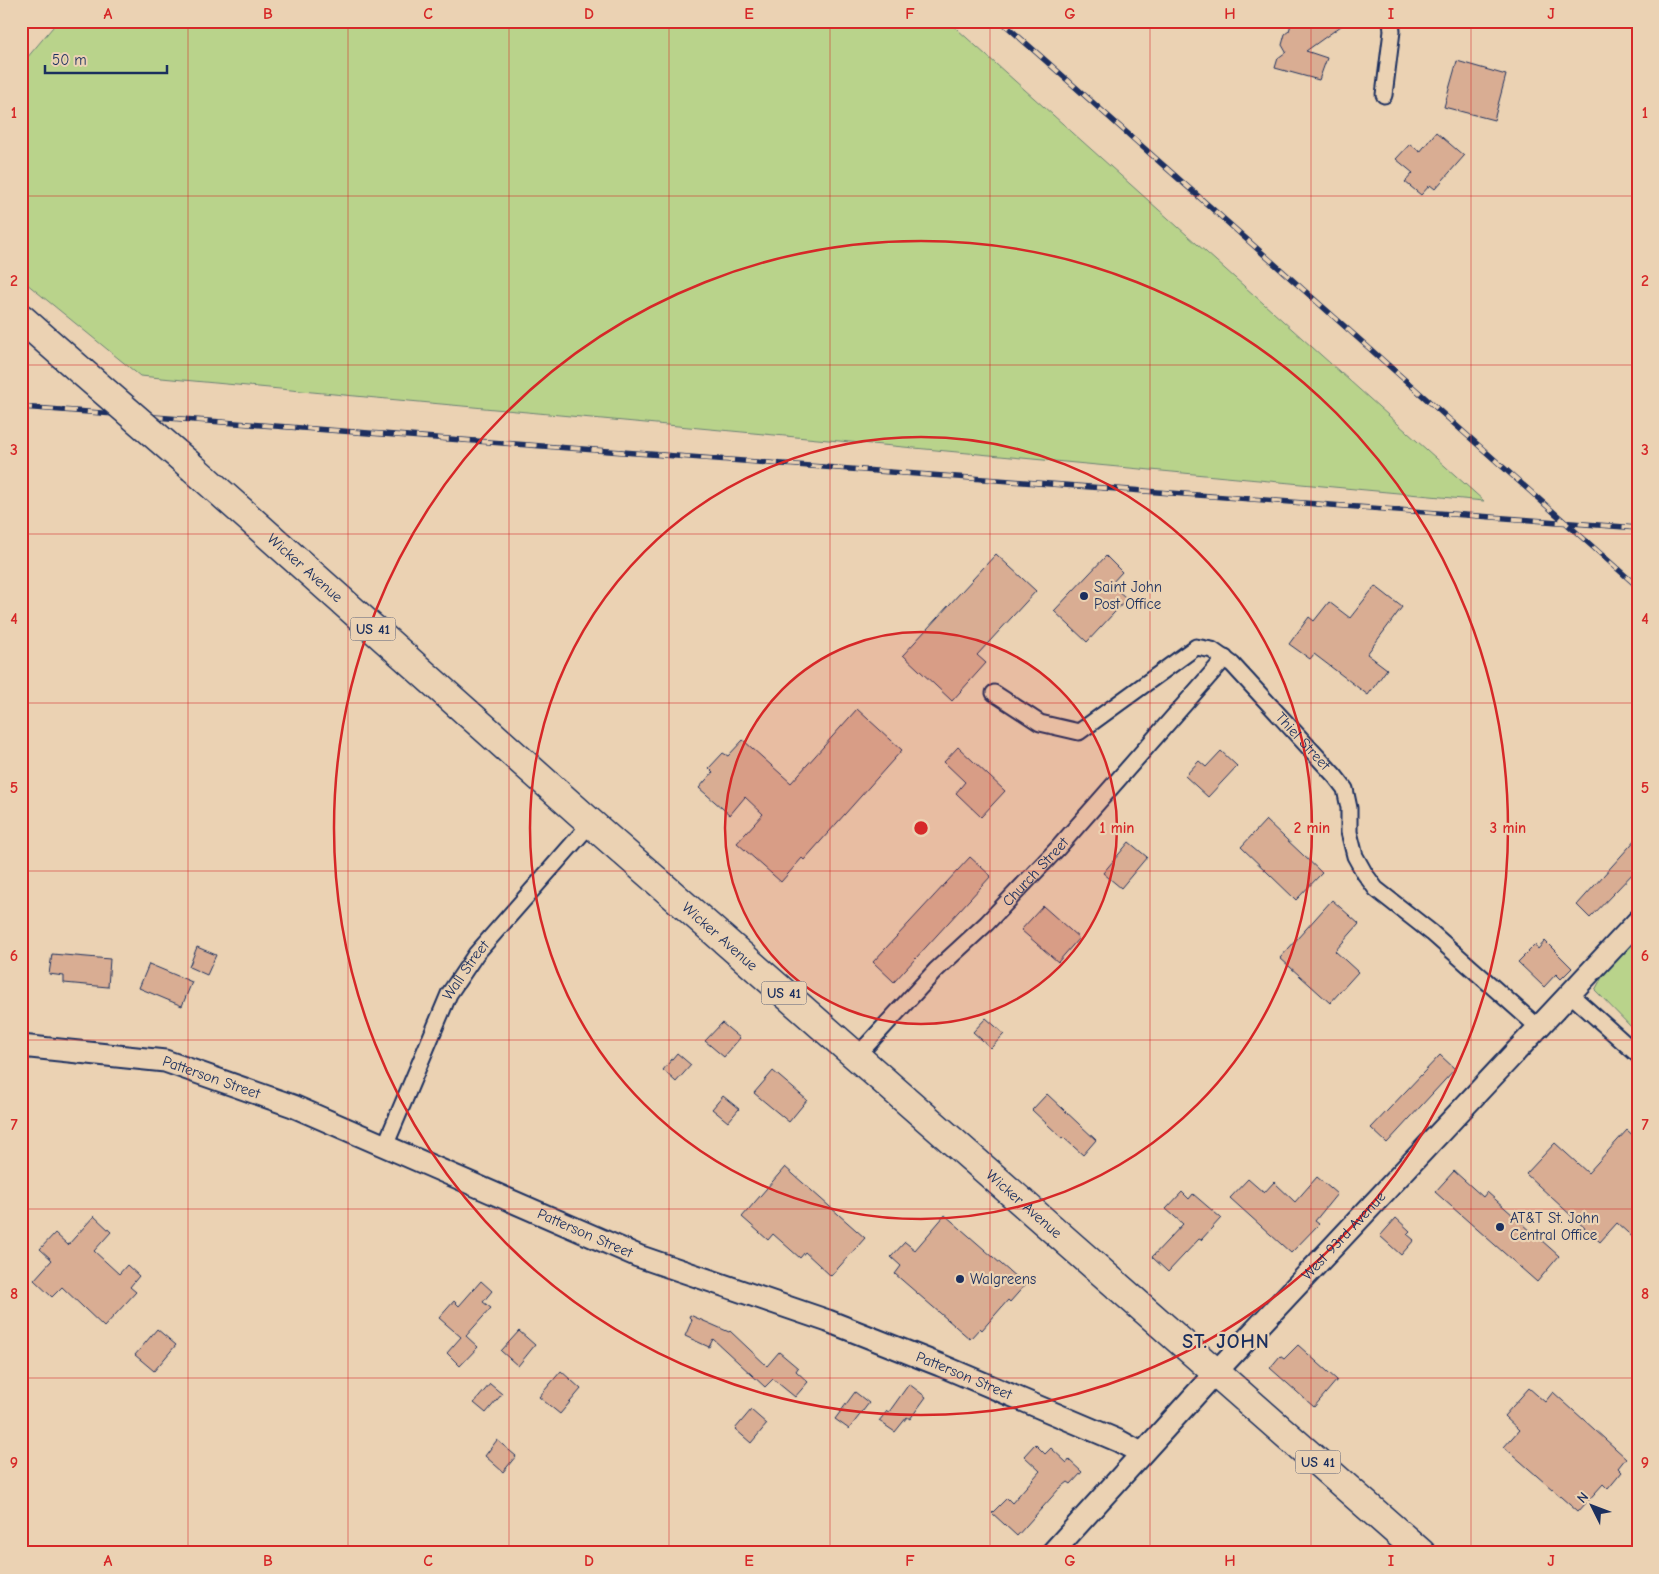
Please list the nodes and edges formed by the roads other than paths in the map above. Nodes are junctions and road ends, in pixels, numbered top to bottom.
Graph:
1 (1391, 21) edge
2 (1384, 95) dead end
3 (21, 318) edge
4 (1225, 658) junction
5 (994, 693) dead end
6 (591, 823) junction
7 (1638, 921) edge
8 (1570, 994) junction
9 (1538, 1028) junction
10 (21, 1046) edge
11 (1638, 1055) edge
12 (856, 1057) junction
13 (385, 1146) junction
14 (1216, 1372) junction
15 (1141, 1454) junction
16 (1052, 1553) edge
17 (1421, 1553) edge

1 - 2 street
3 - 6 highway, Wicker Avenue / US 41, bridge
4 - 5 street, Thiel Street
4 - 9 street, Thiel Street
4 - 12 street, Church Street
6 - 12 highway, Wicker Avenue / US 41
6 - 13 street, Wall Street
7 - 8 street, West 93rd Avenue
8 - 9 street, West 93rd Avenue
8 - 11 street
9 - 14 street, West 93rd Avenue
10 - 13 street, Patterson Street
12 - 14 highway, Wicker Avenue / US 41
13 - 15 street, Patterson Street
14 - 15 street, West 93rd Avenue
14 - 17 highway, Wicker Avenue / US 41
15 - 16 street, West 93rd Avenue

